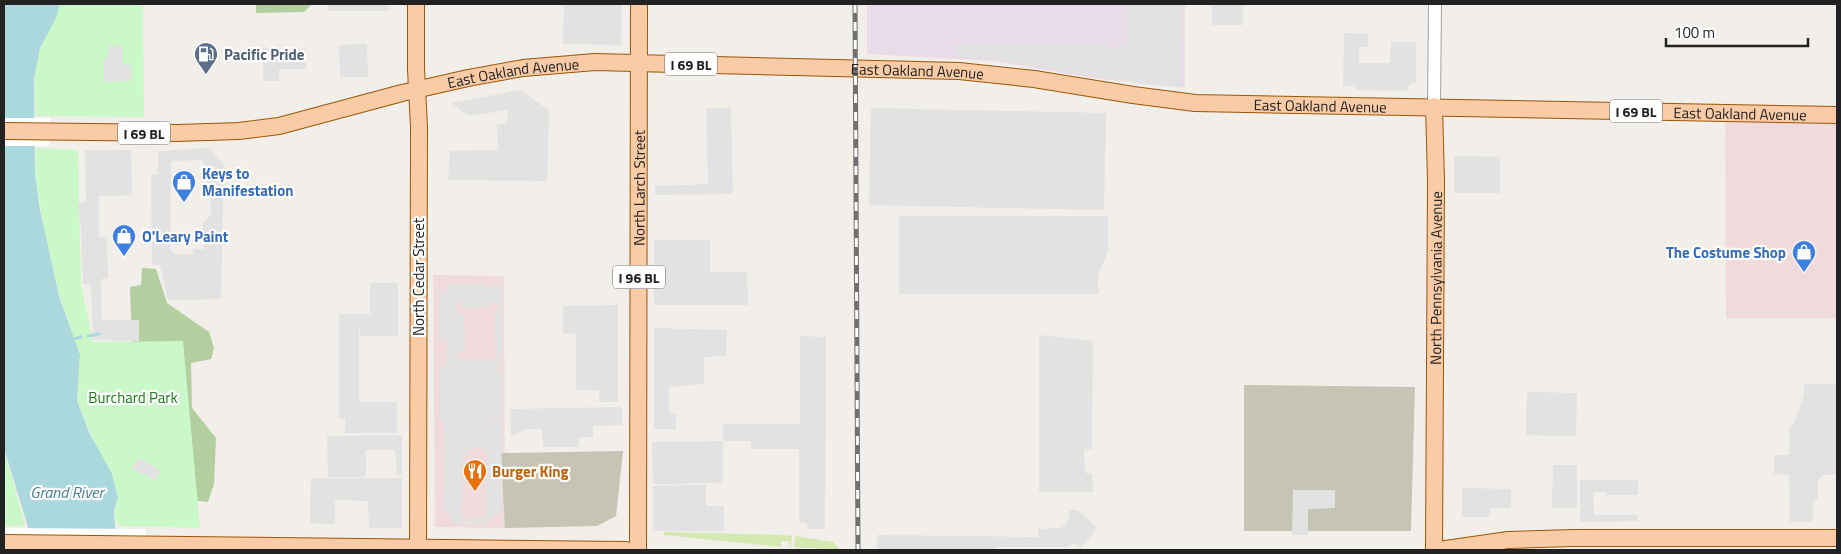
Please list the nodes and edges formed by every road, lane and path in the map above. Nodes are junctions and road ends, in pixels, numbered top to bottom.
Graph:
1 (416, 4) edge
2 (639, 4) edge
3 (1435, 4) edge
4 (639, 63) junction
5 (418, 90) junction
6 (1434, 106) junction
7 (1837, 115) edge
8 (4, 131) edge
9 (1837, 538) edge
10 (5, 543) edge
11 (418, 549) edge
12 (626, 550) edge
13 (638, 550) edge
14 (1434, 550) edge
15 (1439, 550) edge

1 - 5 main road, North Cedar Street
2 - 4 main road, North Larch Street / I 96 BL
3 - 6 street, North Pennsylvania Avenue
4 - 5 main road, East Oakland Avenue / I 69 BL
4 - 6 main road, East Oakland Avenue / I 69 BL
4 - 13 main road, North Larch Street / I 96 BL
5 - 8 main road, East Oakland Avenue / I 69 BL
5 - 11 main road, North Cedar Street
6 - 7 main road, East Oakland Avenue / I 69 BL
6 - 14 main road, North Pennsylvania Avenue
9 - 15 main road
10 - 11 main road
11 - 12 main road

